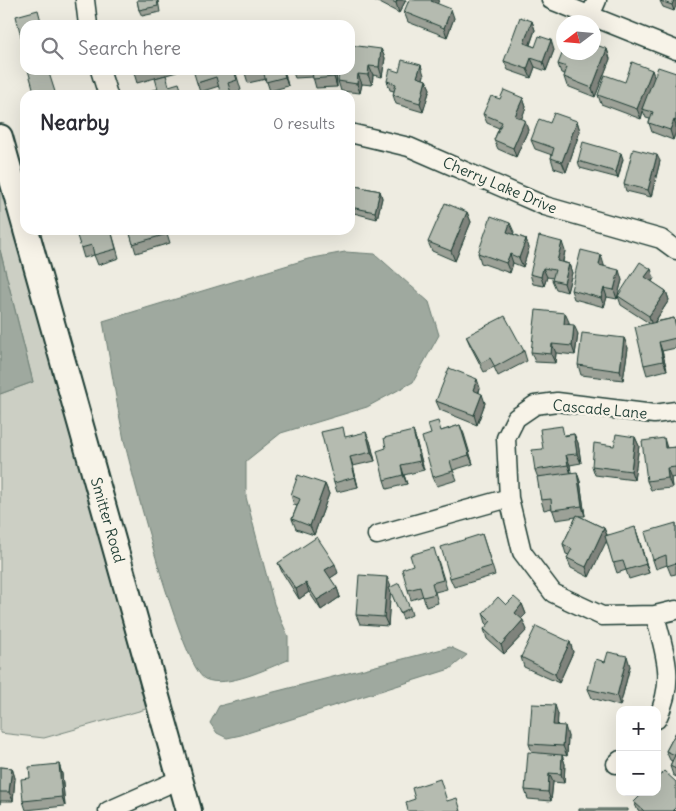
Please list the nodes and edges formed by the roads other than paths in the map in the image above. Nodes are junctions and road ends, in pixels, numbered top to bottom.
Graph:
1 (85, 0) edge
2 (551, 0) edge
3 (594, 8) edge
4 (87, 20) edge
5 (676, 50) edge
6 (102, 75) edge
7 (106, 90) edge
8 (355, 134) edge
9 (0, 137) edge
10 (20, 204) edge
11 (29, 235) edge
12 (676, 250) edge
13 (676, 411) edge
14 (509, 498) junction
15 (377, 535) dead end
16 (676, 610) edge
17 (655, 615) junction
18 (661, 711) edge
19 (180, 779) junction
20 (108, 811) edge
21 (189, 811) edge

1 - 4 street
2 - 3 street
3 - 5 street
6 - 7 street
8 - 12 street, Cherry Lake Drive
9 - 10 street, Smitter Road
11 - 19 street, Smitter Road
13 - 14 street, Cascade Lane
14 - 15 street
14 - 17 street, Cascade Lane
16 - 17 street, Cascade Lane
17 - 18 street
19 - 20 street
19 - 21 street, Smitter Road

